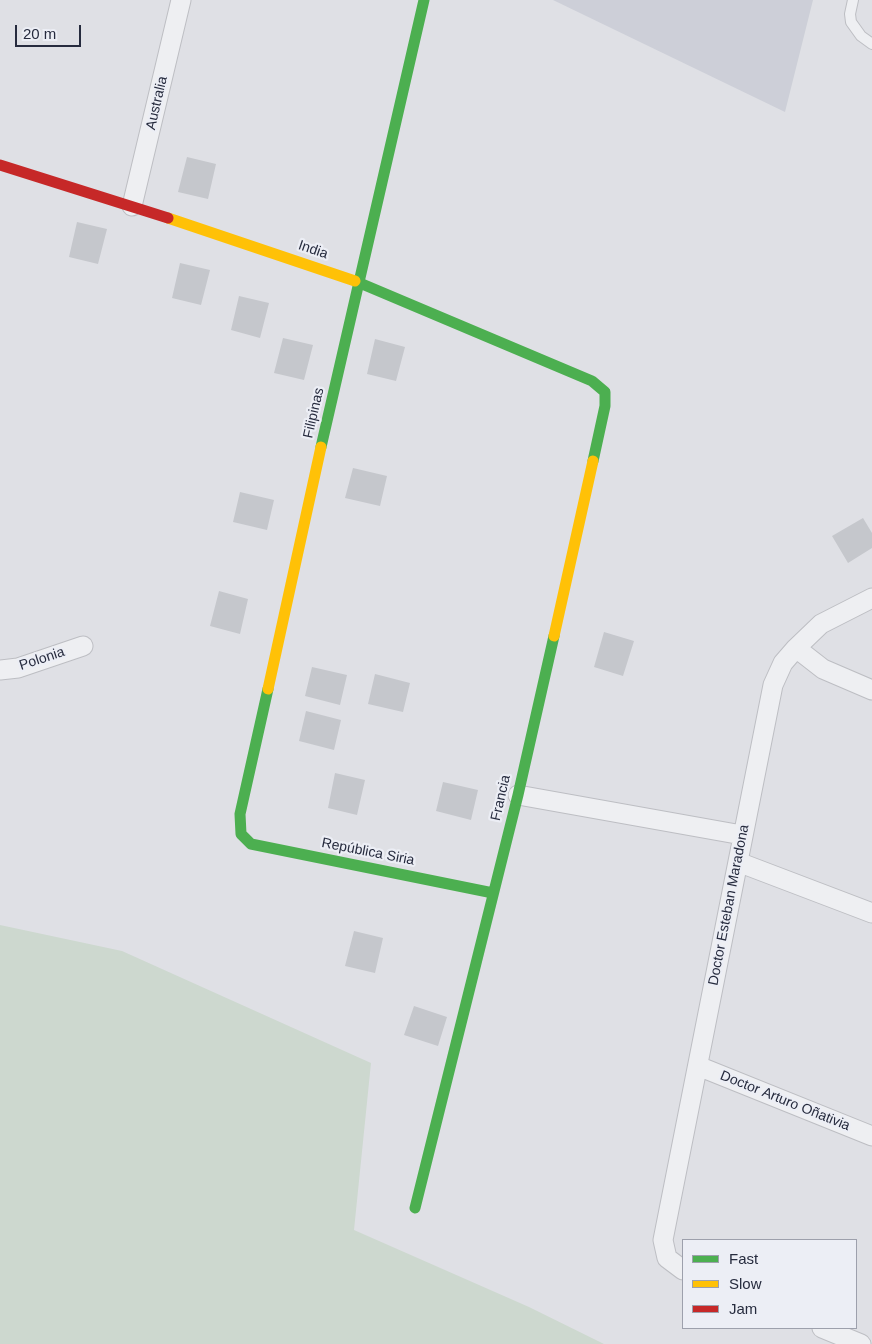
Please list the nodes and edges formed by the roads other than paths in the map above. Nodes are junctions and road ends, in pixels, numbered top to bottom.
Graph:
1 (181, 0) edge
2 (424, 0) edge
3 (853, 0) edge
4 (872, 44) edge
5 (0, 165) edge
6 (132, 206) junction
7 (358, 282) junction
8 (605, 392) joint
9 (872, 598) edge
10 (84, 646) dead end
11 (796, 648) junction
12 (0, 670) edge
13 (872, 690) edge
14 (518, 795) junction
15 (241, 834) joint
16 (742, 835) junction
17 (738, 862) junction
18 (493, 892) junction
19 (872, 913) edge
20 (698, 1066) junction
21 (872, 1136) edge
22 (415, 1208) dead end
23 (682, 1269) edge
24 (824, 1329) edge
25 (861, 1344) edge

1 - 6 street, Australia
2 - 7 street, Filipinas
3 - 4 lane
5 - 6 street, India
6 - 7 street, India
7 - 8 street, India
7 - 15 street, Filipinas
8 - 14 street, Francia
9 - 11 street, Doctor Esteban Maradona
10 - 12 street, Polonia
11 - 13 street
11 - 16 street, Doctor Esteban Maradona
14 - 16 street
14 - 18 street, Francia
15 - 18 street, República Siria
16 - 17 street, Doctor Esteban Maradona
17 - 19 street
17 - 20 street, Doctor Esteban Maradona
18 - 22 street, Francia
20 - 21 street, Doctor Arturo Oñativia
20 - 23 street, Doctor Esteban Maradona
24 - 25 street

